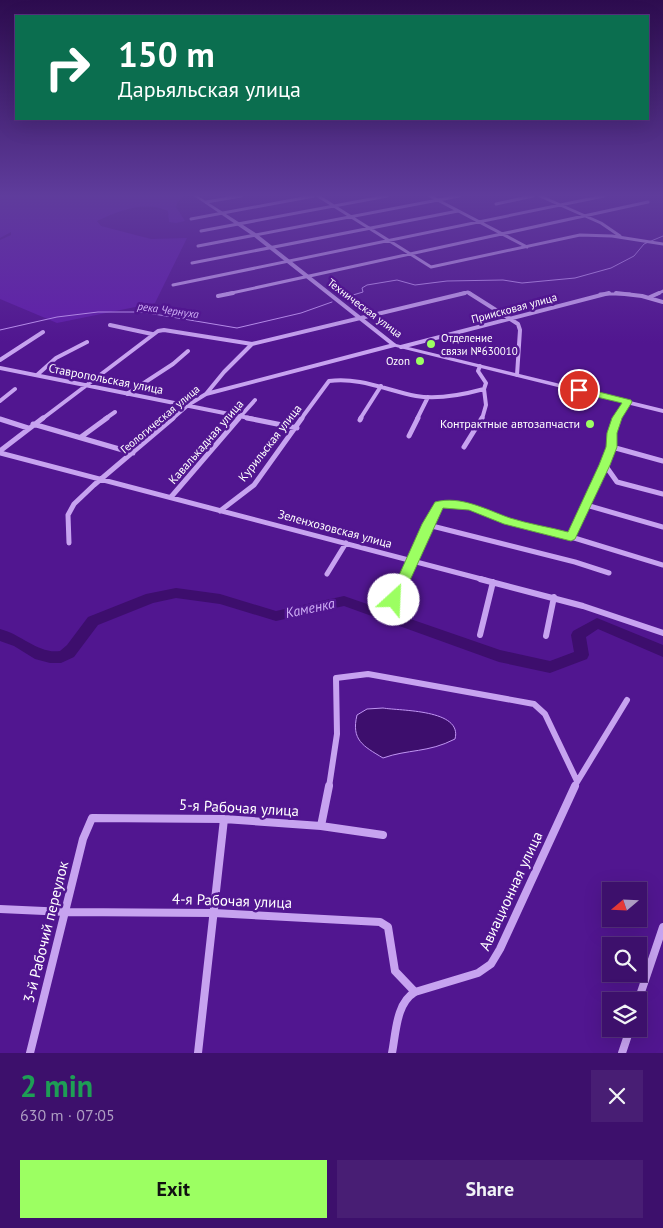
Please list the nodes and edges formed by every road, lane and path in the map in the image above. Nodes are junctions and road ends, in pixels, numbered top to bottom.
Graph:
1 (202, 245) edge
2 (267, 245) edge
3 (285, 245) edge
4 (369, 245) edge
5 (396, 245) edge
6 (451, 245) edge
7 (524, 245) edge
8 (535, 245) edge
9 (198, 246) dead end
10 (527, 247) junction
11 (271, 248) junction
12 (410, 254) junction
13 (288, 262) junction
14 (192, 264) dead end
15 (307, 276) junction
16 (173, 285) dead end
17 (663, 291) edge
18 (218, 296) dead end
19 (650, 297) junction
20 (663, 302) edge
21 (360, 318) junction
22 (510, 318) junction
23 (110, 325) dead end
24 (43, 332) dead end
25 (152, 334) junction
26 (87, 342) dead end
27 (252, 344) junction
28 (394, 345) junction
29 (401, 347) junction
30 (188, 351) dead end
31 (0, 360) edge
32 (480, 366) junction
33 (0, 368) edge
34 (37, 375) junction
35 (517, 375) junction
36 (86, 386) junction
37 (380, 386) junction
38 (16, 389) dead end
39 (484, 389) junction
40 (127, 394) junction
41 (206, 394) junction
42 (428, 397) junction
43 (255, 400) dead end
44 (0, 401) edge
45 (628, 402) junction
46 (188, 405) junction
47 (663, 411) edge
48 (115, 412) dead end
49 (242, 416) junction
50 (0, 419) edge
51 (360, 420) dead end
52 (33, 424) junction
53 (28, 428) junction
54 (297, 428) junction
55 (409, 436) dead end
56 (80, 437) junction
57 (464, 447) dead end
58 (612, 447) junction
59 (0, 453) edge
60 (133, 453) junction
61 (663, 461) edge
62 (605, 465) junction
63 (100, 479) junction
64 (663, 494) edge
65 (171, 497) junction
66 (586, 505) junction
67 (220, 511) junction
68 (428, 524) junction
69 (663, 527) edge
70 (571, 537) junction
71 (69, 543) dead end
72 (346, 543) junction
73 (412, 560) junction
74 (663, 565) edge
75 (610, 573) dead end
76 (328, 574) dead end
77 (493, 582) junction
78 (554, 598) junction
79 (394, 600) dead end
80 (663, 633) edge
81 (480, 634) dead end
82 (546, 636) dead end
83 (627, 700) dead end
84 (577, 781) junction
85 (92, 818) joint
86 (224, 819) junction
87 (321, 826) junction
88 (383, 835) dead end
89 (0, 909) edge
90 (66, 912) junction
91 (214, 913) junction
92 (663, 927) edge
93 (415, 992) junction
94 (641, 992) edge
95 (627, 1037) edge
96 (30, 1053) edge
97 (198, 1053) edge
98 (392, 1053) edge
99 (622, 1053) edge

1 - 9 street
2 - 11 street, Техническая улица
3 - 11 street
4 - 13 street
5 - 12 street
6 - 12 street
7 - 10 street
8 - 10 street
10 - 12 street
11 - 13 street, Техническая улица
11 - 14 street
12 - 15 street
13 - 15 street, Техническая улица
13 - 16 street
15 - 18 street
15 - 21 street, Техническая улица
17 - 19 street
19 - 20 street, Приисковая улица
19 - 22 street, Приисковая улица
21 - 22 street
21 - 27 street
21 - 28 street, Техническая улица
22 - 29 street, Приисковая улица
22 - 35 street
23 - 25 street
24 - 31 street
25 - 27 street
25 - 36 street
26 - 34 street
27 - 41 street, Геологическая улица
28 - 29 street, Техническая улица
28 - 41 street
29 - 32 street, Техническая улица
30 - 40 street
32 - 35 street, Техническая улица
32 - 39 street
33 - 34 street, Ставропольская улица
34 - 36 street, Ставропольская улица
35 - 45 street, Техническая улица
36 - 40 street, Ставропольская улица
36 - 52 street
37 - 42 street
37 - 51 street
37 - 54 street, Курильская улица
38 - 44 street
39 - 42 street
39 - 57 street
40 - 46 street, Ставропольская улица
41 - 46 street, Геологическая улица
42 - 55 street
43 - 49 street, Кавалькадная улица
45 - 47 street, Техническая улица
45 - 58 street
46 - 49 street, Ставропольская улица
46 - 60 street, Геологическая улица
48 - 56 street
49 - 54 street, Ставропольская улица
49 - 65 street, Кавалькадная улица
50 - 53 street
52 - 53 street
52 - 56 street
53 - 59 street
54 - 67 street, Курильская улица
56 - 60 street
58 - 61 street
58 - 62 street
59 - 63 street, Зеленхозовская улица
60 - 63 street, Геологическая улица
62 - 64 street
62 - 66 street
63 - 65 street, Зеленхозовская улица
63 - 71 street, Геологическая улица
65 - 67 street, Зеленхозовская улица
66 - 69 street
66 - 70 street
67 - 72 street, Зеленхозовская улица
68 - 70 street
68 - 73 street
68 - 75 street
70 - 74 street
72 - 73 street, Зеленхозовская улица
72 - 76 street
73 - 77 street, Зеленхозовская улица
73 - 79 street
77 - 78 street, Зеленхозовская улица
77 - 81 street
78 - 80 street, Зеленхозовская улица
78 - 82 street
83 - 84 street, Авиационная улица
84 - 87 street
84 - 93 street, Авиационная улица
85 - 86 street, 5-я Рабочая улица
85 - 90 street, 3-й Рабочий переулок
86 - 87 street, 5-я Рабочая улица
86 - 91 street
87 - 88 street, 5-я Рабочая улица
89 - 90 street, 4-я Рабочая улица
90 - 91 street, 4-я Рабочая улица
90 - 96 street, 3-й Рабочий переулок
91 - 93 street, 4-я Рабочая улица
91 - 97 street
92 - 94 street
93 - 98 street
95 - 99 street

